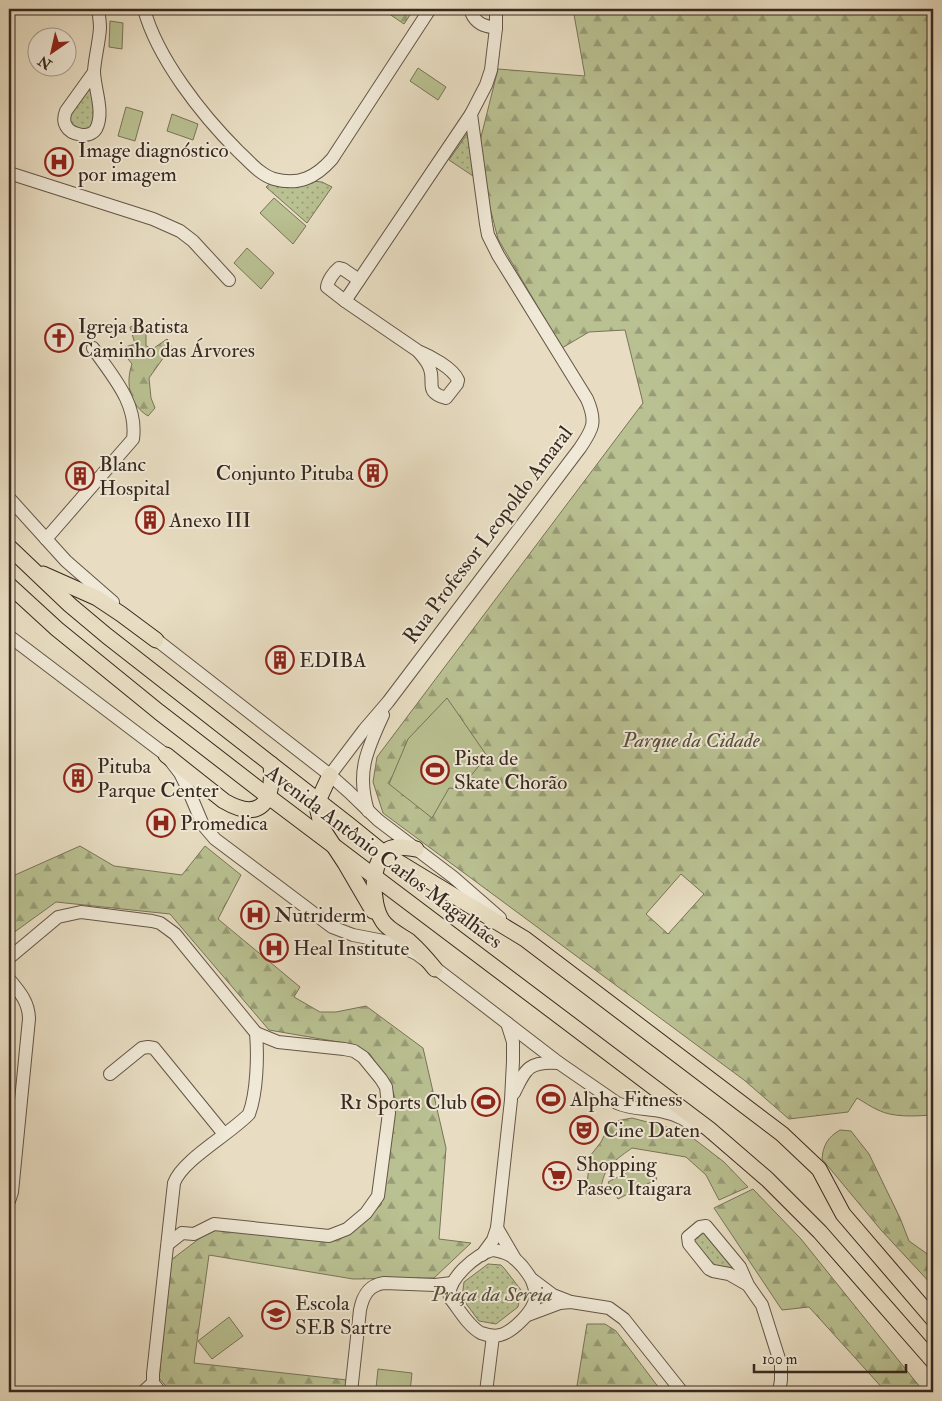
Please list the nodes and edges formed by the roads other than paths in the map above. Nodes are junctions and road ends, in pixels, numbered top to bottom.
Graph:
1 (98, 9) edge
2 (144, 9) edge
3 (430, 9) edge
4 (471, 9) edge
5 (496, 9) edge
6 (496, 28) junction
7 (94, 72) dead end
8 (471, 114) junction
9 (9, 173) edge
10 (228, 280) dead end
11 (359, 280) junction
12 (345, 301) junction
13 (93, 348) dead end
14 (418, 351) dead end
15 (9, 498) edge
16 (46, 539) junction
17 (12, 551) edge
18 (11, 588) edge
19 (9, 636) edge
20 (156, 640) junction
21 (388, 702) junction
22 (166, 755) junction
23 (271, 764) junction
24 (330, 775) junction
25 (269, 797) junction
26 (318, 801) junction
27 (368, 811) junction
28 (334, 846) junction
29 (416, 849) junction
30 (385, 854) junction
31 (375, 877) junction
32 (382, 922) junction
33 (525, 940) junction
34 (9, 958) edge
35 (436, 969) junction
36 (9, 979) edge
37 (507, 1023) junction
38 (256, 1033) junction
39 (278, 1042) junction
40 (258, 1053) junction
41 (559, 1062) junction
42 (110, 1074) dead end
43 (511, 1100) junction
44 (224, 1134) junction
45 (739, 1155) junction
46 (9, 1201) edge
47 (842, 1214) junction
48 (170, 1222) junction
49 (497, 1228) junction
50 (182, 1233) junction
51 (168, 1244) junction
52 (481, 1255) junction
53 (514, 1257) junction
54 (532, 1280) junction
55 (452, 1283) junction
56 (748, 1284) junction
57 (570, 1302) junction
58 (528, 1315) junction
59 (933, 1319) edge
60 (933, 1327) edge
61 (493, 1336) junction
62 (933, 1361) edge
63 (157, 1388) edge
64 (143, 1392) edge
65 (351, 1392) edge
66 (486, 1392) edge
67 (682, 1392) edge
68 (779, 1392) edge

1 - 7 street
2 - 3 street
4 - 6 street
5 - 6 street
6 - 8 street
8 - 11 street
8 - 21 street, Rua Professor Leopoldo Amaral
9 - 10 street
11 - 12 street
11 - 12 street
12 - 14 street
13 - 16 street
15 - 16 street, Avenida Antônio Carlos Magalhães
16 - 20 street, Avenida Antônio Carlos Magalhães
17 - 20 main road
17 - 23 main road, Avenida Antônio Carlos Magalhães
18 - 25 main road, Avenida Antônio Carlos Magalhães
19 - 22 street, Avenida Antônio Carlos Magalhães
20 - 24 street, Avenida Antônio Carlos Magalhães
21 - 24 street, Rua Professor Leopoldo Amaral
21 - 27 street, Rua Professor Leopoldo Amaral
22 - 25 main road
22 - 35 street, Avenida Antônio Carlos Magalhães
23 - 25 main road
23 - 26 main road, Avenida Antônio Carlos Magalhães
24 - 26 main road
24 - 27 street, Avenida Antônio Carlos Magalhães
25 - 28 main road, Avenida Antônio Carlos Magalhães
26 - 28 main road
26 - 30 main road, Avenida Antônio Carlos Magalhães
27 - 29 street, Avenida Antônio Carlos Magalhães
28 - 31 main road, Avenida Antônio Carlos Magalhães
28 - 32 main road
29 - 30 main road
29 - 33 street, Avenida Antônio Carlos Magalhães
30 - 31 main road
30 - 33 main road, Avenida Antônio Carlos Magalhães
31 - 32 main road
31 - 45 main road, Avenida Antônio Carlos Magalhães
32 - 35 main road
33 - 47 main road, Avenida Antônio Carlos Magalhães
34 - 38 street
35 - 37 street, Avenida Antônio Carlos Magalhães
36 - 46 street
37 - 41 street, Avenida Antônio Carlos Magalhães
37 - 43 street
38 - 39 street
38 - 40 street
39 - 40 street
39 - 50 street
40 - 44 street
41 - 43 street
41 - 45 street, Avenida Antônio Carlos Magalhães
42 - 44 street
43 - 49 street
44 - 48 street
45 - 62 main road, Avenida Antônio Carlos Magalhães
47 - 59 main road, Avenida Antônio Carlos Magalhães
47 - 60 main road
48 - 50 street
48 - 51 street
49 - 52 street
49 - 53 street
50 - 51 street
51 - 63 street
52 - 53 street
52 - 55 street
53 - 54 street
54 - 57 street
54 - 58 street
55 - 61 street
55 - 65 street
56 - 56 street
56 - 68 street
57 - 58 street
57 - 67 street
58 - 61 street
61 - 66 street
63 - 64 street

